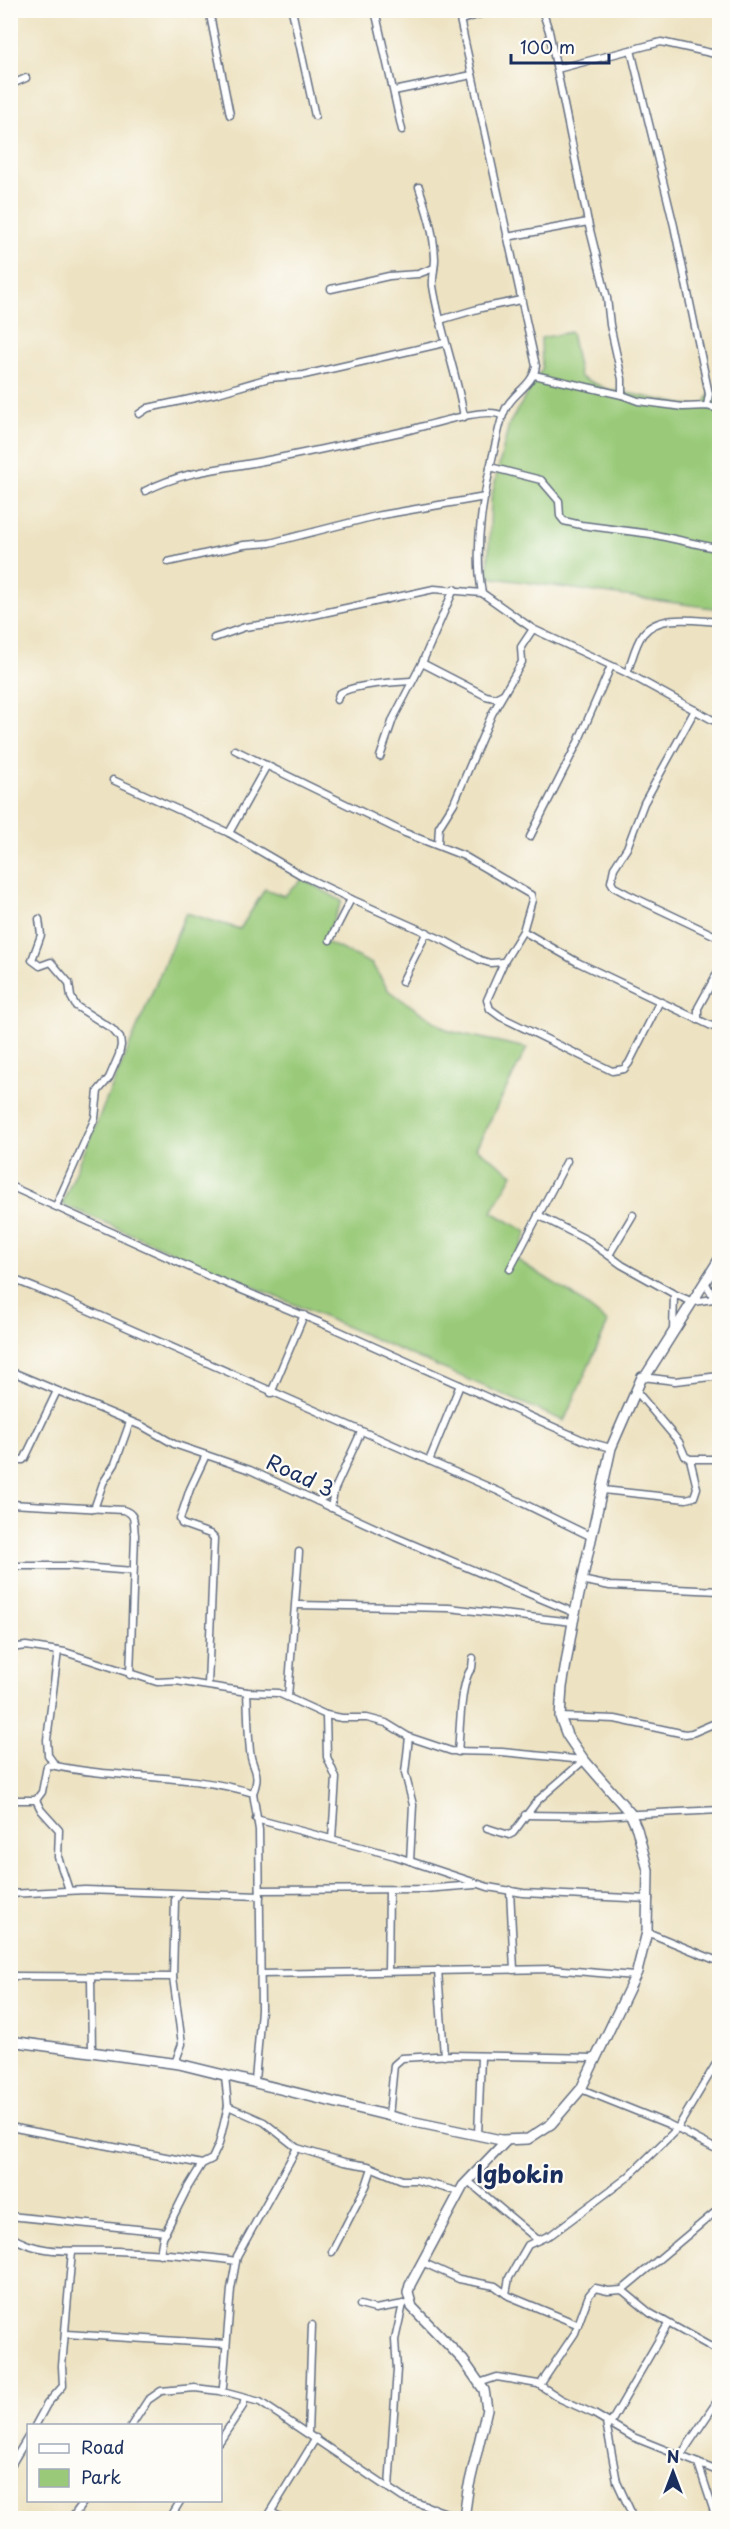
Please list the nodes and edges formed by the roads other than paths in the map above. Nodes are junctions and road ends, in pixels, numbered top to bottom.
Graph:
1 (209, 10) edge
2 (292, 10) edge
3 (375, 10) edge
4 (459, 10) edge
5 (494, 10) edge
6 (542, 10) edge
7 (460, 20) junction
8 (631, 50) junction
9 (718, 55) edge
10 (720, 68) edge
11 (557, 69) junction
12 (472, 75) junction
13 (27, 78) dead end
14 (10, 85) edge
15 (394, 91) junction
16 (230, 115) dead end
17 (315, 117) dead end
18 (402, 130) dead end
19 (419, 187) dead end
20 (588, 222) junction
21 (507, 237) junction
22 (435, 267) junction
23 (331, 289) dead end
24 (521, 300) junction
25 (440, 320) junction
26 (444, 343) junction
27 (534, 375) junction
28 (622, 395) junction
29 (707, 406) junction
30 (720, 409) edge
31 (139, 414) dead end
32 (502, 416) junction
33 (464, 417) junction
34 (490, 467) junction
35 (144, 491) dead end
36 (485, 497) junction
37 (720, 549) edge
38 (168, 562) dead end
39 (454, 589) junction
40 (482, 592) junction
41 (720, 622) edge
42 (533, 629) junction
43 (214, 638) dead end
44 (423, 663) junction
45 (611, 666) junction
46 (627, 674) junction
47 (411, 681) junction
48 (505, 693) junction
49 (337, 700) dead end
50 (694, 710) junction
51 (720, 724) edge
52 (235, 750) dead end
53 (380, 757) dead end
54 (267, 765) junction
55 (113, 780) dead end
56 (229, 833) junction
57 (530, 837) dead end
58 (438, 844) junction
59 (720, 856) edge
60 (720, 861) edge
61 (351, 899) junction
62 (39, 919) dead end
63 (523, 931) junction
64 (427, 932) junction
65 (720, 938) edge
66 (330, 940) dead end
67 (504, 962) junction
68 (720, 968) edge
69 (402, 982) dead end
70 (658, 1003) junction
71 (698, 1020) junction
72 (720, 1030) edge
73 (567, 1161) dead end
74 (10, 1186) edge
75 (56, 1206) junction
76 (538, 1215) junction
77 (633, 1215) dead end
78 (609, 1255) junction
79 (720, 1258) edge
80 (510, 1269) dead end
81 (10, 1278) edge
82 (705, 1282) junction
83 (674, 1294) junction
84 (717, 1298) edge
85 (693, 1302) junction
86 (304, 1316) junction
87 (673, 1332) junction
88 (10, 1371) edge
89 (720, 1376) edge
90 (642, 1377) junction
91 (460, 1385) junction
92 (57, 1391) junction
93 (637, 1392) junction
94 (271, 1393) junction
95 (130, 1422) junction
96 (361, 1432) junction
97 (611, 1448) junction
98 (206, 1455) junction
99 (690, 1459) junction
100 (720, 1459) edge
101 (10, 1460) edge
102 (429, 1461) junction
103 (603, 1490) junction
104 (333, 1491) junction
105 (317, 1501) junction
106 (10, 1504) edge
107 (331, 1508) junction
108 (94, 1509) junction
109 (592, 1537) junction
110 (299, 1552) dead end
111 (10, 1566) edge
112 (133, 1571) junction
113 (581, 1580) junction
114 (720, 1591) edge
115 (297, 1605) junction
116 (574, 1617) junction
117 (10, 1648) edge
118 (58, 1651) junction
119 (473, 1658) dead end
120 (130, 1675) junction
121 (208, 1685) junction
122 (247, 1692) junction
123 (288, 1697) junction
124 (326, 1714) junction
125 (560, 1717) junction
126 (720, 1721) edge
127 (410, 1737) junction
128 (458, 1752) junction
129 (584, 1760) junction
130 (55, 1766) junction
131 (253, 1793) junction
132 (10, 1800) edge
133 (36, 1800) junction
134 (720, 1810) edge
135 (630, 1813) junction
136 (525, 1815) junction
137 (256, 1819) junction
138 (487, 1828) dead end
139 (332, 1839) junction
140 (410, 1861) junction
141 (480, 1885) junction
142 (69, 1890) junction
143 (388, 1890) junction
144 (510, 1890) junction
145 (260, 1893) junction
146 (10, 1894) edge
147 (177, 1897) junction
148 (649, 1899) junction
149 (647, 1932) junction
150 (720, 1962) edge
151 (438, 1970) junction
152 (514, 1970) junction
153 (388, 1971) junction
154 (261, 1974) junction
155 (10, 1976) edge
156 (634, 1976) junction
157 (173, 1977) junction
158 (91, 1978) junction
159 (11, 2042) edge
160 (92, 2053) junction
161 (444, 2056) junction
162 (481, 2057) junction
163 (720, 2057) edge
164 (595, 2058) junction
165 (175, 2064) junction
166 (225, 2076) junction
167 (255, 2081) junction
168 (581, 2089) junction
169 (228, 2106) junction
170 (390, 2116) junction
171 (10, 2127) edge
172 (677, 2129) junction
173 (478, 2135) junction
174 (506, 2141) junction
175 (297, 2148) junction
176 (720, 2151) edge
177 (202, 2164) junction
178 (372, 2168) junction
179 (468, 2181) junction
180 (459, 2193) junction
181 (720, 2208) edge
182 (10, 2216) edge
183 (166, 2232) junction
184 (10, 2236) edge
185 (538, 2240) junction
186 (72, 2251) junction
187 (332, 2252) dead end
188 (160, 2254) junction
189 (236, 2261) junction
190 (422, 2262) junction
191 (508, 2281) junction
192 (495, 2286) junction
193 (622, 2290) junction
194 (506, 2294) junction
195 (406, 2302) junction
196 (360, 2305) dead end
197 (668, 2324) junction
198 (312, 2325) dead end
199 (579, 2325) junction
200 (66, 2334) junction
201 (226, 2344) junction
202 (720, 2352) edge
203 (479, 2383) junction
204 (540, 2385) junction
205 (223, 2387) dead end
206 (720, 2397) edge
207 (245, 2398) junction
208 (608, 2423) junction
209 (36, 2424) edge
210 (132, 2424) edge
211 (308, 2433) junction
212 (27, 2438) edge
213 (222, 2438) edge
214 (316, 2438) junction
215 (681, 2455) junction
216 (698, 2463) junction
217 (10, 2466) edge
218 (720, 2472) edge
219 (389, 2487) junction
220 (84, 2502) edge
221 (181, 2502) edge
222 (434, 2508) junction
223 (269, 2515) edge
224 (72, 2518) edge
225 (170, 2518) edge
226 (282, 2518) edge
227 (428, 2518) edge
228 (462, 2518) edge
229 (632, 2518) edge
230 (716, 2518) edge

1 - 16 street
2 - 17 street
3 - 15 street
4 - 7 street
5 - 7 street
6 - 11 street
7 - 12 street
8 - 9 street
8 - 11 street
8 - 29 street
9 - 10 street
11 - 20 street
12 - 15 street
12 - 21 street
13 - 14 street
15 - 18 street
19 - 22 street
20 - 21 street
20 - 28 street
21 - 24 street
22 - 23 street
22 - 25 street
24 - 25 street
24 - 27 street
25 - 26 street
26 - 31 street
26 - 33 street
27 - 28 street
27 - 32 street
28 - 29 street
29 - 30 street
32 - 33 street
32 - 34 street
33 - 35 street
34 - 36 street
34 - 37 street
36 - 38 street
36 - 40 street
39 - 40 street
39 - 43 street
39 - 44 street
40 - 42 street
41 - 46 street
42 - 45 street
42 - 48 street
44 - 47 street
44 - 48 street
45 - 46 street
45 - 57 street
46 - 50 street
47 - 49 street
47 - 53 street
48 - 58 street
50 - 51 street
50 - 65 street
52 - 54 street
54 - 56 street
54 - 58 street
55 - 56 street
56 - 61 street
58 - 63 street
59 - 60 street
61 - 64 street
61 - 66 street
62 - 75 street
63 - 67 street
63 - 70 street
64 - 67 street
64 - 69 street
67 - 70 street
68 - 71 street
70 - 71 street
71 - 72 street
73 - 76 street
74 - 75 street
75 - 86 street
76 - 78 street
76 - 80 street
77 - 78 street
78 - 83 street
79 - 82 main road
81 - 94 street
82 - 84 street
82 - 85 main road
83 - 85 street
83 - 87 street
84 - 85 street
85 - 87 main road
86 - 91 street
86 - 94 street
87 - 90 main road
88 - 92 street, Road 3
89 - 90 street
90 - 93 main road
91 - 97 street
91 - 102 street
92 - 95 street, Road 3
92 - 101 street
93 - 97 main road
93 - 99 street
94 - 96 street
95 - 98 street, Road 3
95 - 108 street
96 - 102 street
96 - 104 street
97 - 103 main road
98 - 105 street, Road 3
98 - 121 street
99 - 100 street
99 - 103 street
102 - 109 street
103 - 109 main road
104 - 105 street
104 - 107 street
105 - 107 street, Road 3
106 - 108 street
107 - 116 street, Road 3
108 - 112 street
109 - 113 main road
110 - 115 street
111 - 112 street
112 - 120 street
113 - 114 street
113 - 116 main road
115 - 116 street
115 - 123 street
116 - 125 main road
117 - 118 street
118 - 120 street
118 - 130 street
119 - 128 street
120 - 121 street
121 - 122 street
122 - 123 street
122 - 131 street
123 - 124 street
124 - 127 street
124 - 139 street
125 - 126 street
125 - 129 main road
127 - 128 street
127 - 140 street
128 - 129 street
129 - 135 main road
129 - 136 street
130 - 131 street
130 - 133 street
131 - 137 street
132 - 133 street
133 - 142 street
134 - 135 street
135 - 136 street
135 - 148 main road
136 - 138 street
137 - 139 street
137 - 145 street
139 - 140 street
140 - 141 street
141 - 143 street
141 - 144 street
142 - 146 street
142 - 147 street
143 - 145 street
143 - 153 street
144 - 148 street
144 - 152 street
145 - 147 street
145 - 154 street
147 - 157 street
148 - 149 main road
149 - 150 street
149 - 156 main road
151 - 152 street
151 - 153 street
151 - 161 street
152 - 156 street
153 - 154 street
154 - 167 street
155 - 158 street
156 - 164 main road
157 - 158 street
157 - 165 street
158 - 160 street
159 - 160 main road
160 - 165 main road
161 - 162 street
161 - 170 street
162 - 164 street
162 - 173 street
163 - 172 street
164 - 168 main road
165 - 166 main road
166 - 167 main road
166 - 169 street
167 - 170 main road
168 - 172 street
168 - 174 main road
169 - 175 street
169 - 177 street
170 - 173 main road
171 - 177 street
172 - 176 street
172 - 185 street
173 - 174 main road
174 - 179 main road
175 - 178 street
175 - 189 street
177 - 183 street
178 - 180 street
178 - 187 street
179 - 180 main road
179 - 185 street
180 - 190 main road
181 - 193 street
182 - 183 street
183 - 188 street
184 - 186 street
185 - 191 street
186 - 188 street
186 - 200 street
188 - 189 street
189 - 201 street
190 - 192 street
190 - 195 main road
191 - 192 street
191 - 194 street
192 - 194 street
193 - 197 street
193 - 199 street
194 - 199 street
195 - 196 street
195 - 203 main road
195 - 219 street
197 - 202 street
197 - 208 street
198 - 211 street
199 - 204 street
200 - 201 street
200 - 209 street
201 - 205 street
203 - 204 street
203 - 228 main road
204 - 208 street
206 - 215 street
207 - 210 street
207 - 211 street
207 - 213 street
208 - 215 street
208 - 229 street
211 - 214 street
212 - 217 street
214 - 219 street
214 - 223 street
215 - 216 street
216 - 218 street
216 - 230 street
219 - 222 street
220 - 224 street
221 - 225 street
222 - 227 street
222 - 228 street
223 - 226 street

